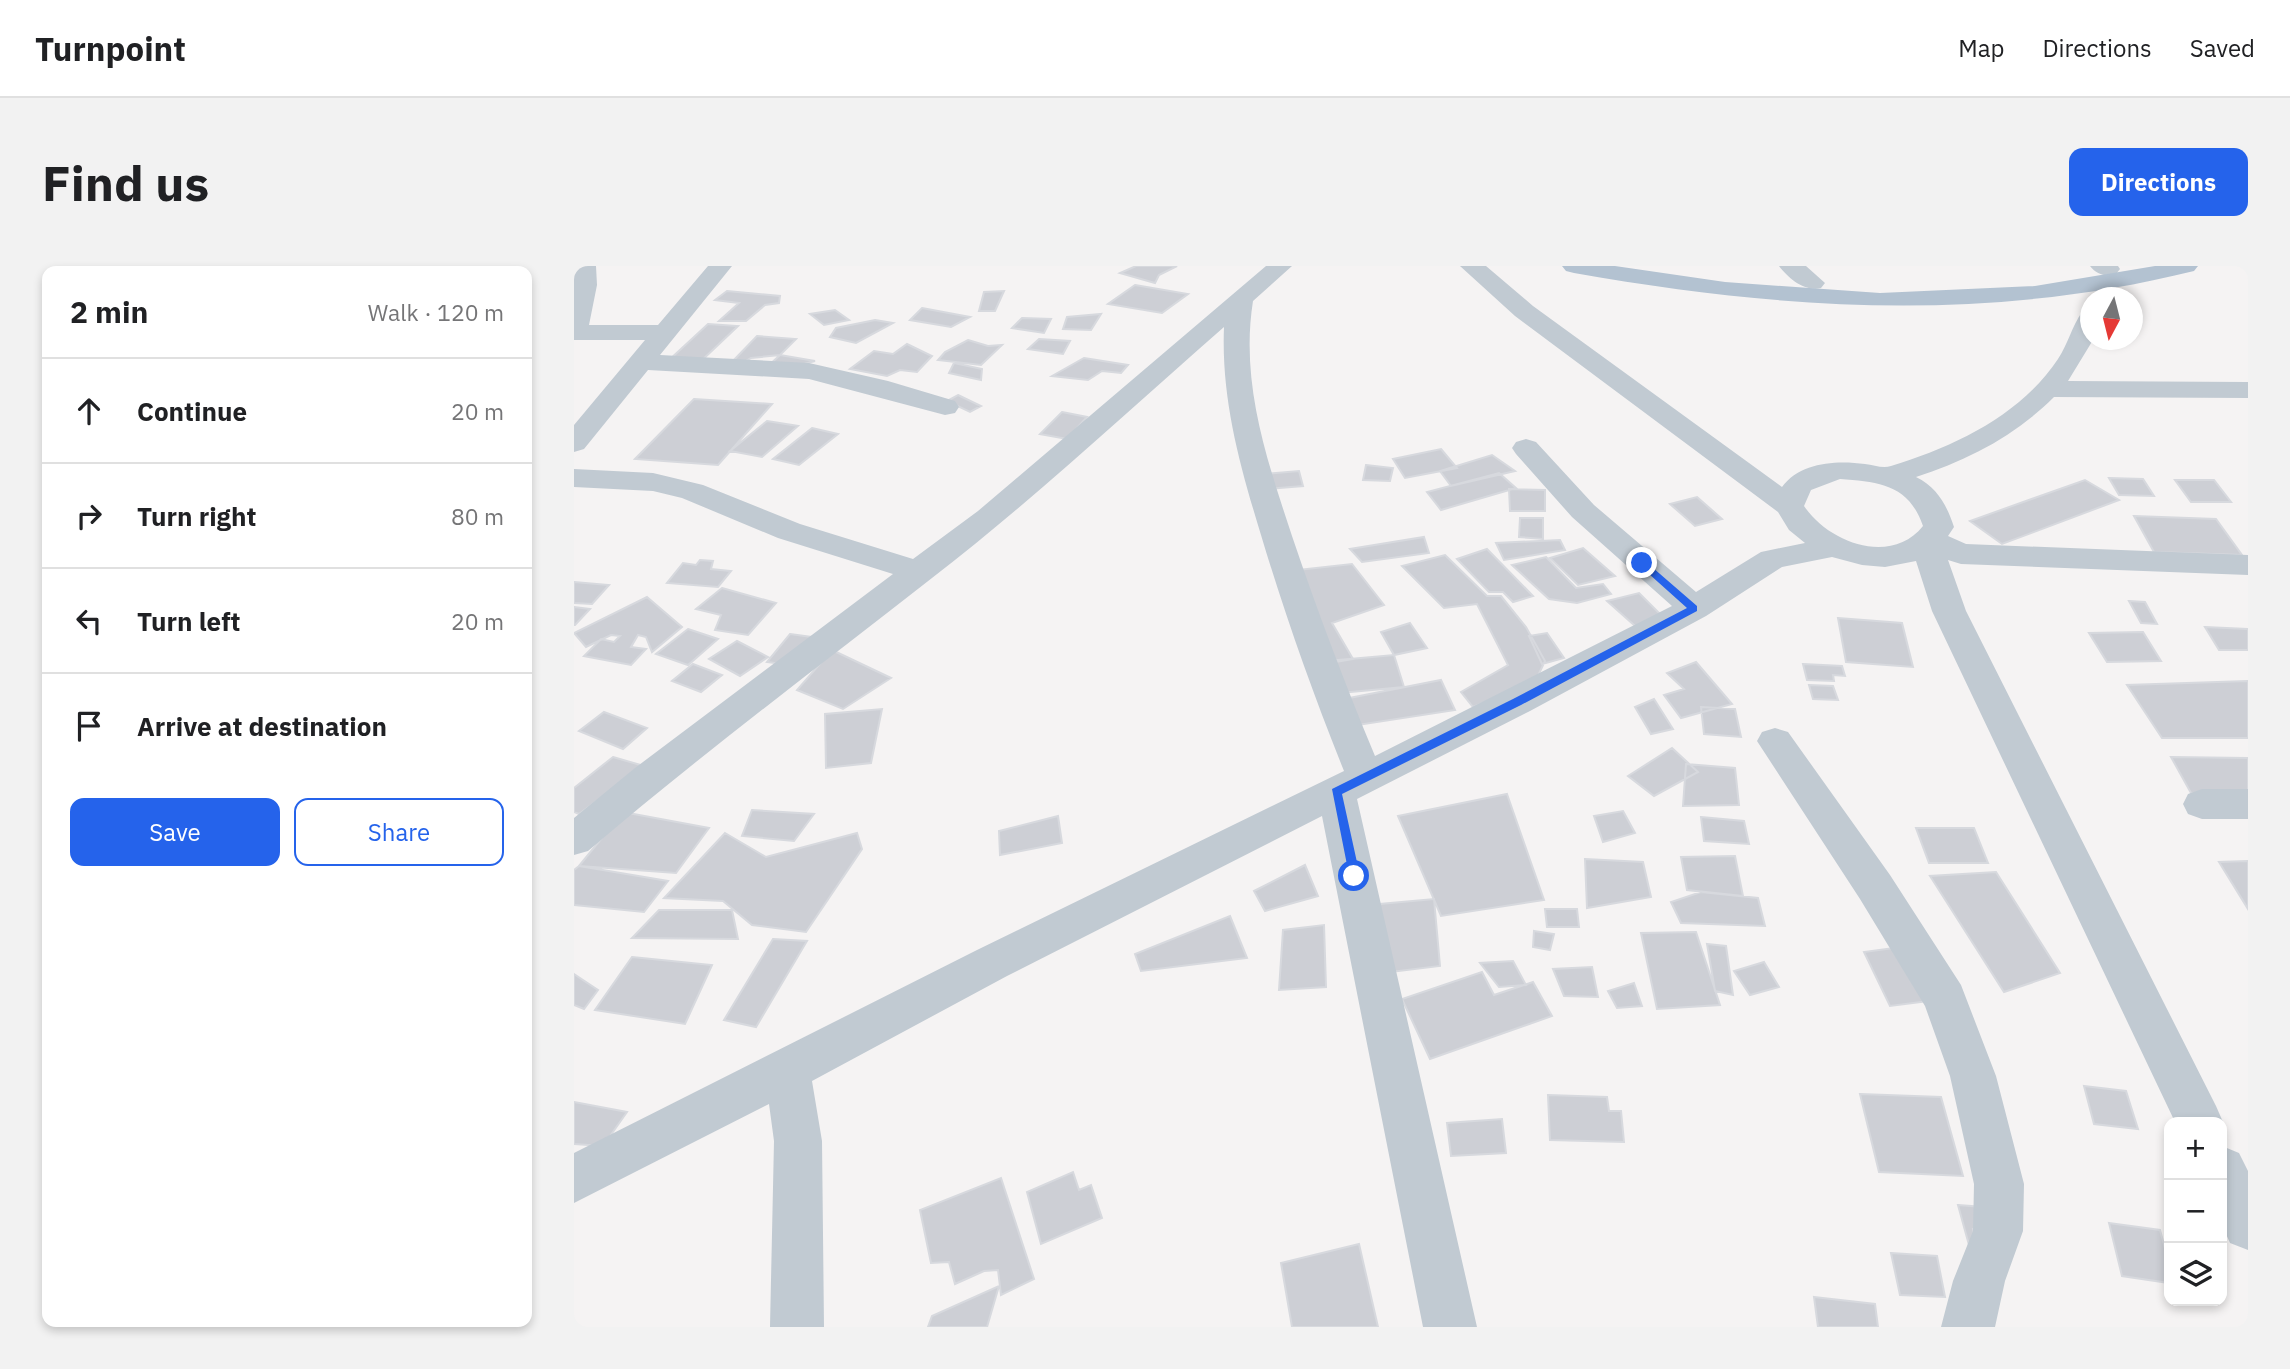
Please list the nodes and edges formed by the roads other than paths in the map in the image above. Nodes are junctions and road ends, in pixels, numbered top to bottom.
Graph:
1 (584, 266) edge
2 (699, 266) edge
3 (720, 266) edge
4 (1280, 266) edge
5 (1472, 266) edge
6 (1574, 266) edge
7 (1644, 266) edge
8 (1791, 266) edge
9 (2186, 266) edge
10 (2107, 277) edge
11 (1813, 283) junction
12 (1242, 297) junction
13 (575, 332) edge
14 (654, 333) junction
15 (2080, 340) edge
16 (641, 362) junction
17 (2046, 388) junction
18 (2248, 390) edge
19 (945, 407) dead end
20 (574, 415) edge
21 (574, 443) edge
22 (1526, 448) dead end
23 (1954, 456) junction
24 (1888, 477) junction
25 (574, 478) edge
26 (1795, 503) junction
27 (1932, 528) junction
28 (1833, 547) junction
29 (1894, 556) junction
30 (1772, 559) junction
31 (920, 572) junction
32 (2242, 572) edge
33 (1693, 608) junction
34 (1949, 611) junction
35 (1775, 741) dead end
36 (1350, 785) junction
37 (2202, 804) dead end
38 (2248, 804) edge
39 (574, 840) edge
40 (787, 1071) junction
41 (2197, 1117) edge
42 (574, 1179) edge
43 (2227, 1180) edge
44 (2248, 1225) edge
45 (797, 1327) edge
46 (1450, 1327) edge
47 (1968, 1327) edge

1 - 13 street
2 - 14 street
3 - 14 street
4 - 12 street
5 - 26 street
6 - 10 main road
7 - 11 main road
8 - 11 street
9 - 10 main road
10 - 11 main road
12 - 31 street
12 - 36 street
13 - 14 street
14 - 16 street
14 - 20 street
15 - 17 street
16 - 19 street
16 - 21 street
17 - 18 street
17 - 23 street
22 - 33 street
23 - 24 street
23 - 27 street
24 - 26 street
24 - 27 street
25 - 31 street
26 - 28 street
26 - 30 street
27 - 29 street
27 - 32 street
27 - 34 street
28 - 29 street
28 - 30 street
29 - 34 street
30 - 33 street
31 - 39 street
33 - 36 street
34 - 41 street
35 - 47 street
36 - 40 street
36 - 46 street
37 - 38 street
40 - 42 street
40 - 45 street
43 - 44 street

